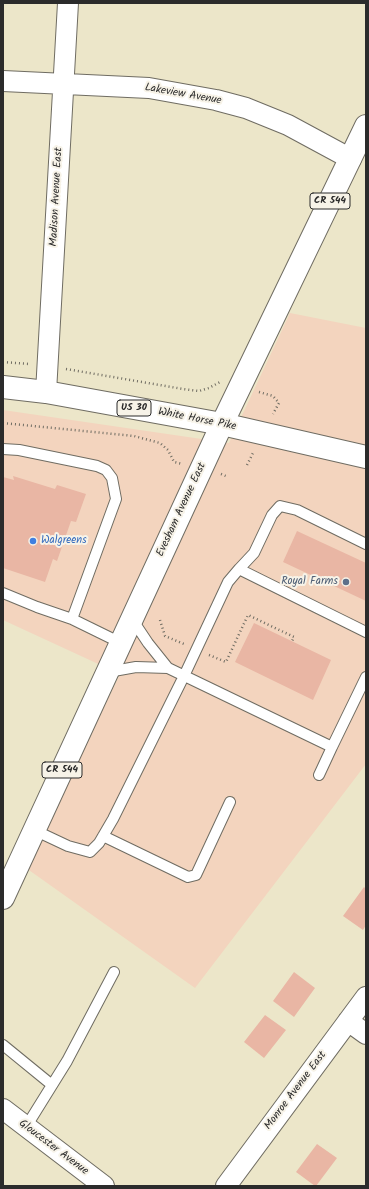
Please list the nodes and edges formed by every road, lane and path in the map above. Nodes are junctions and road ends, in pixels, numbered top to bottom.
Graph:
1 (68, 3) edge
2 (3, 81) edge
3 (63, 84) junction
4 (366, 126) edge
5 (350, 159) junction
6 (3, 362) edge
7 (48, 366) junction
8 (3, 386) edge
9 (239, 388) junction
10 (46, 392) junction
11 (3, 423) edge
12 (222, 424) junction
13 (262, 434) junction
14 (3, 450) edge
15 (366, 457) edge
16 (247, 465) dead end
17 (202, 468) junction
18 (228, 477) dead end
19 (366, 544) edge
20 (239, 569) junction
21 (3, 593) edge
22 (72, 619) junction
23 (132, 619) junction
24 (160, 620) dead end
25 (366, 632) edge
26 (292, 641) dead end
27 (121, 643) junction
28 (196, 649) junction
29 (168, 668) junction
30 (107, 672) junction
31 (184, 676) junction
32 (366, 677) edge
33 (332, 746) junction
34 (319, 775) dead end
35 (230, 802) dead end
36 (34, 830) junction
37 (103, 836) junction
38 (3, 898) edge
39 (114, 972) dead end
40 (366, 997) edge
41 (348, 1021) junction
42 (366, 1034) edge
43 (3, 1045) edge
44 (52, 1085) junction
45 (3, 1109) edge
46 (26, 1127) junction
47 (104, 1186) edge
48 (226, 1186) edge

1 - 3 street, Madison Avenue East
2 - 3 street, Lakeview Avenue
3 - 5 street, Lakeview Avenue
3 - 7 street, Madison Avenue East
4 - 5 main road, Evesham Avenue East / CR 544
5 - 9 main road, Evesham Avenue East / CR 544
6 - 7 path
7 - 9 path
7 - 10 street, Madison Avenue East
8 - 10 main road, White Horse Pike / US 30
9 - 12 main road, Evesham Avenue East / CR 544
9 - 13 path
10 - 12 main road, White Horse Pike / US 30
11 - 17 path
12 - 13 main road, White Horse Pike / US 30
12 - 17 main road, Evesham Avenue East / CR 544
13 - 15 main road, White Horse Pike / US 30
13 - 16 path
14 - 22 lane
17 - 18 path
17 - 23 main road, Evesham Avenue East / CR 544
19 - 20 lane
20 - 25 lane
20 - 28 lane
21 - 22 lane
22 - 27 lane
23 - 27 main road, Evesham Avenue East / CR 544
23 - 29 lane
24 - 28 path
26 - 28 path
27 - 30 main road, Evesham Avenue East / CR 544
28 - 31 lane
29 - 30 lane
29 - 31 lane
30 - 36 main road, Evesham Avenue East / CR 544
31 - 33 lane
31 - 37 lane
32 - 33 lane
33 - 34 lane
35 - 37 lane
36 - 37 lane
36 - 38 main road, Evesham Avenue East / CR 544
39 - 44 lane
40 - 41 street, Monroe Avenue East
41 - 42 street
41 - 48 street, Monroe Avenue East
43 - 44 lane
44 - 46 lane
45 - 46 street, Gloucester Avenue
46 - 47 street, Gloucester Avenue

